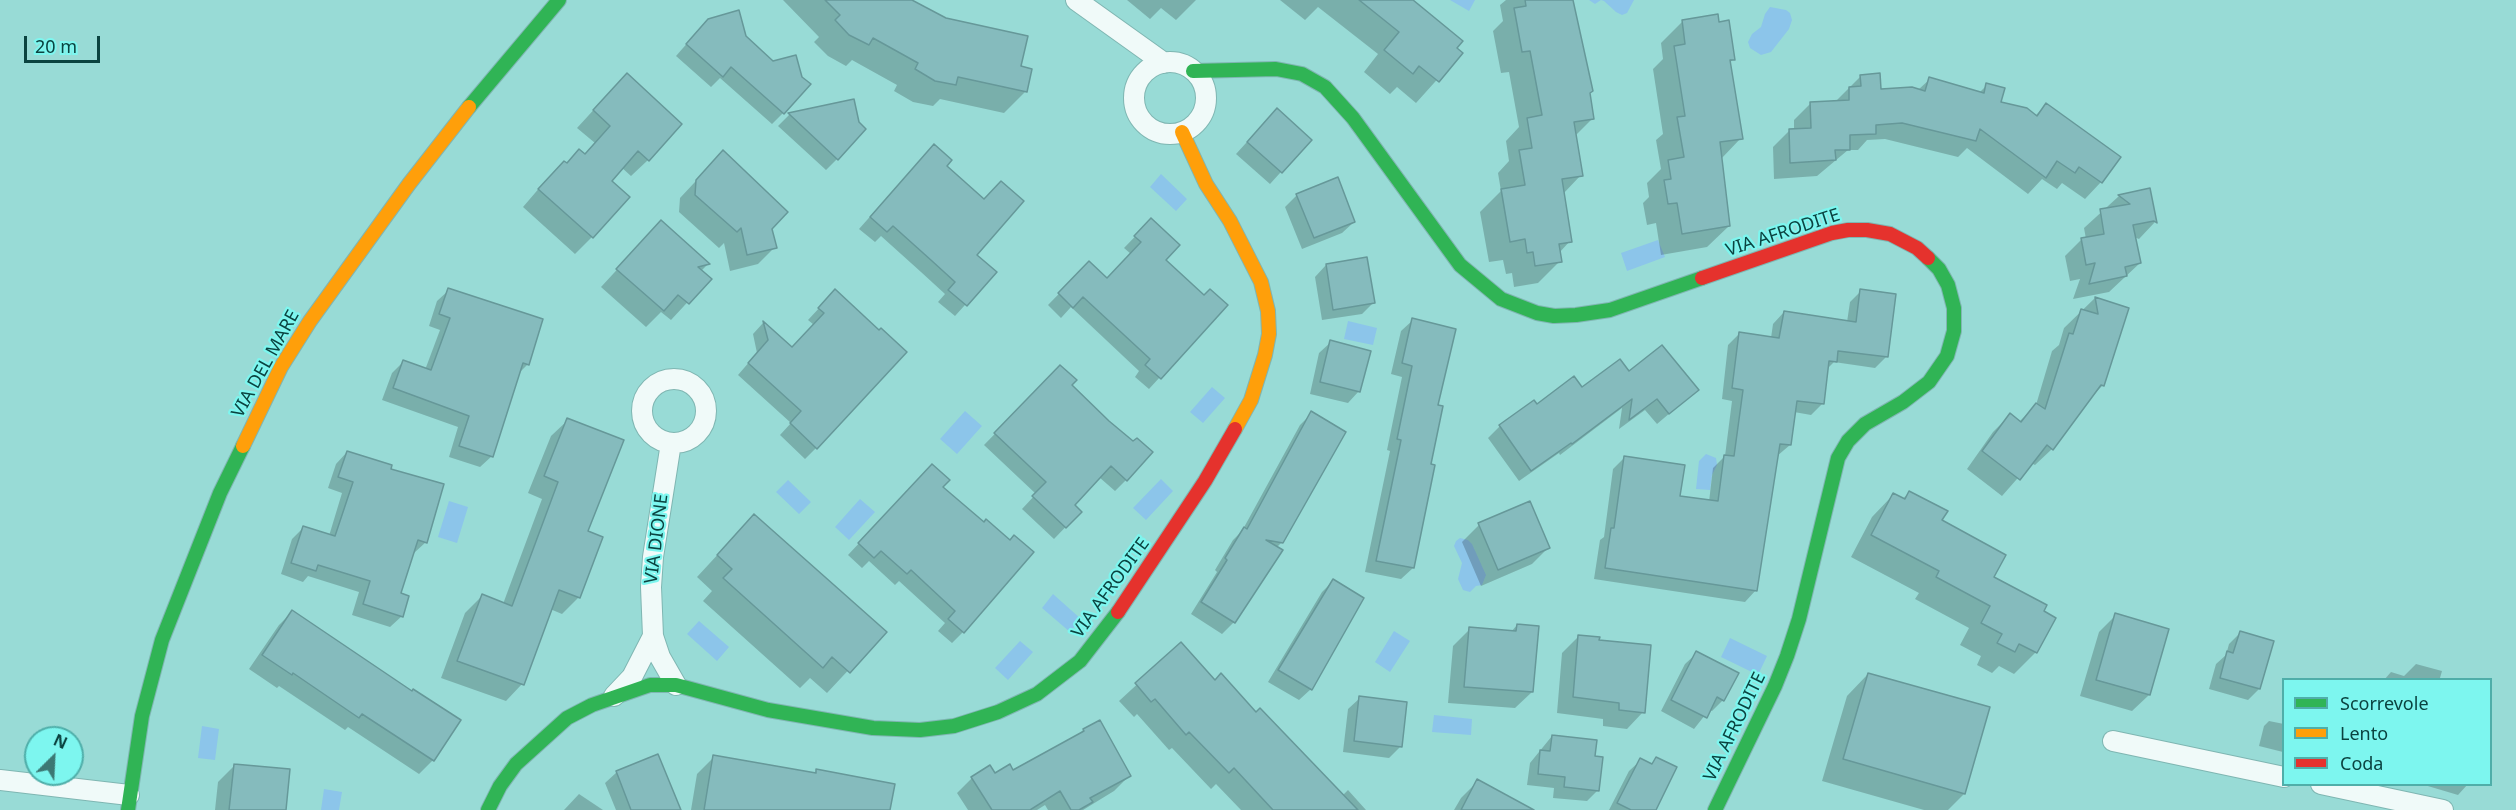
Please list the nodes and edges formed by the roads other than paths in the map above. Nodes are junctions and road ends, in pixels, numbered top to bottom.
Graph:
1 (559, 0) edge
2 (1076, 0) edge
3 (1157, 65) junction
4 (1193, 71) junction
5 (1182, 132) junction
6 (671, 442) dead end
7 (653, 636) junction
8 (676, 685) junction
9 (614, 696) junction
10 (2113, 741) dead end
11 (2282, 777) edge
12 (0, 780) edge
13 (2330, 786) edge
14 (128, 802) edge
15 (488, 810) edge
16 (1715, 810) edge
17 (2443, 810) edge

1 - 14 street, VIA DEL MARE
2 - 3 street
3 - 4 street
3 - 5 street
4 - 5 street
4 - 16 street, VIA AFRODITE
5 - 8 street, VIA AFRODITE
6 - 7 street, VIA DIONE
7 - 8 street, VIA DIONE
7 - 9 street, VIA DIONE
8 - 9 street, VIA AFRODITE
9 - 15 street, VIA AFRODITE
10 - 11 street
12 - 14 street
13 - 17 street

